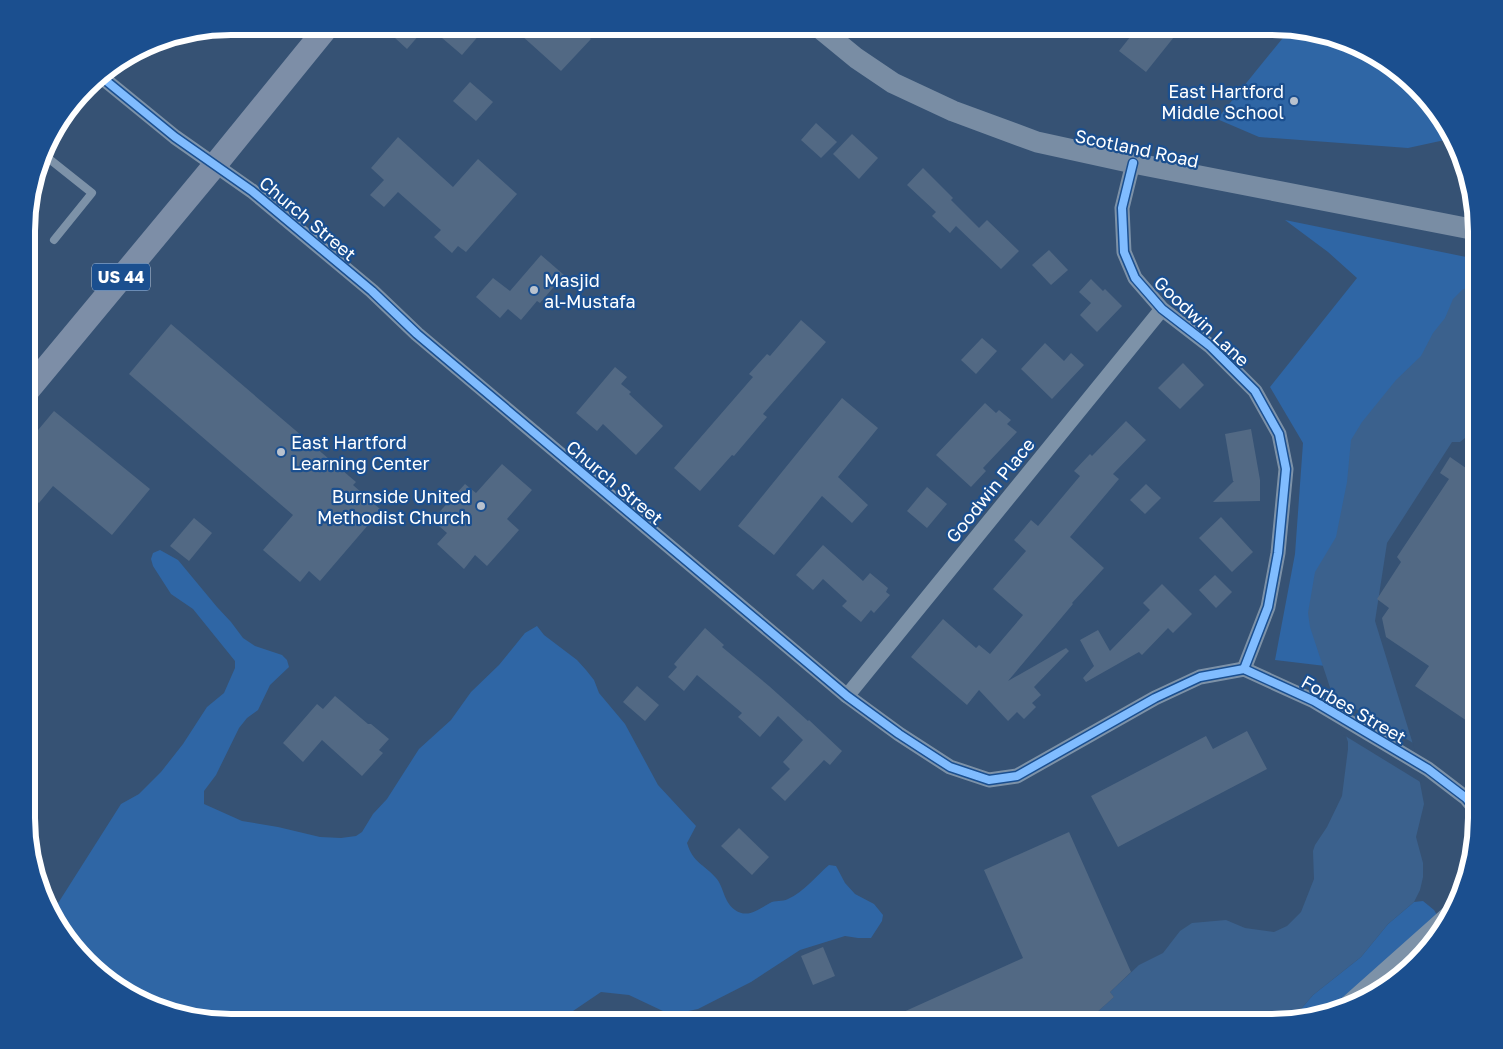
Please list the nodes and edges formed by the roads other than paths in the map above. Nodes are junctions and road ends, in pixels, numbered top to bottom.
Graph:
1 (321, 35) edge
2 (827, 35) edge
3 (106, 81) edge
4 (49, 159) edge
5 (1133, 163) junction
6 (215, 165) junction
7 (1468, 228) edge
8 (54, 240) dead end
9 (1162, 309) junction
10 (35, 382) edge
11 (1244, 669) junction
12 (847, 696) junction
13 (1468, 800) edge
14 (1439, 921) edge
15 (1356, 995) edge

1 - 6 main road, US 44
2 - 5 main road, Scotland Road
3 - 6 street, Church Street
4 - 8 lane
5 - 7 main road, Scotland Road
5 - 9 street, Goodwin Lane
6 - 10 main road, US 44
6 - 12 street, Church Street
9 - 11 street, Goodwin Lane
9 - 12 street, Goodwin Place
11 - 12 street, Church Street
11 - 13 street, Forbes Street
14 - 15 street

